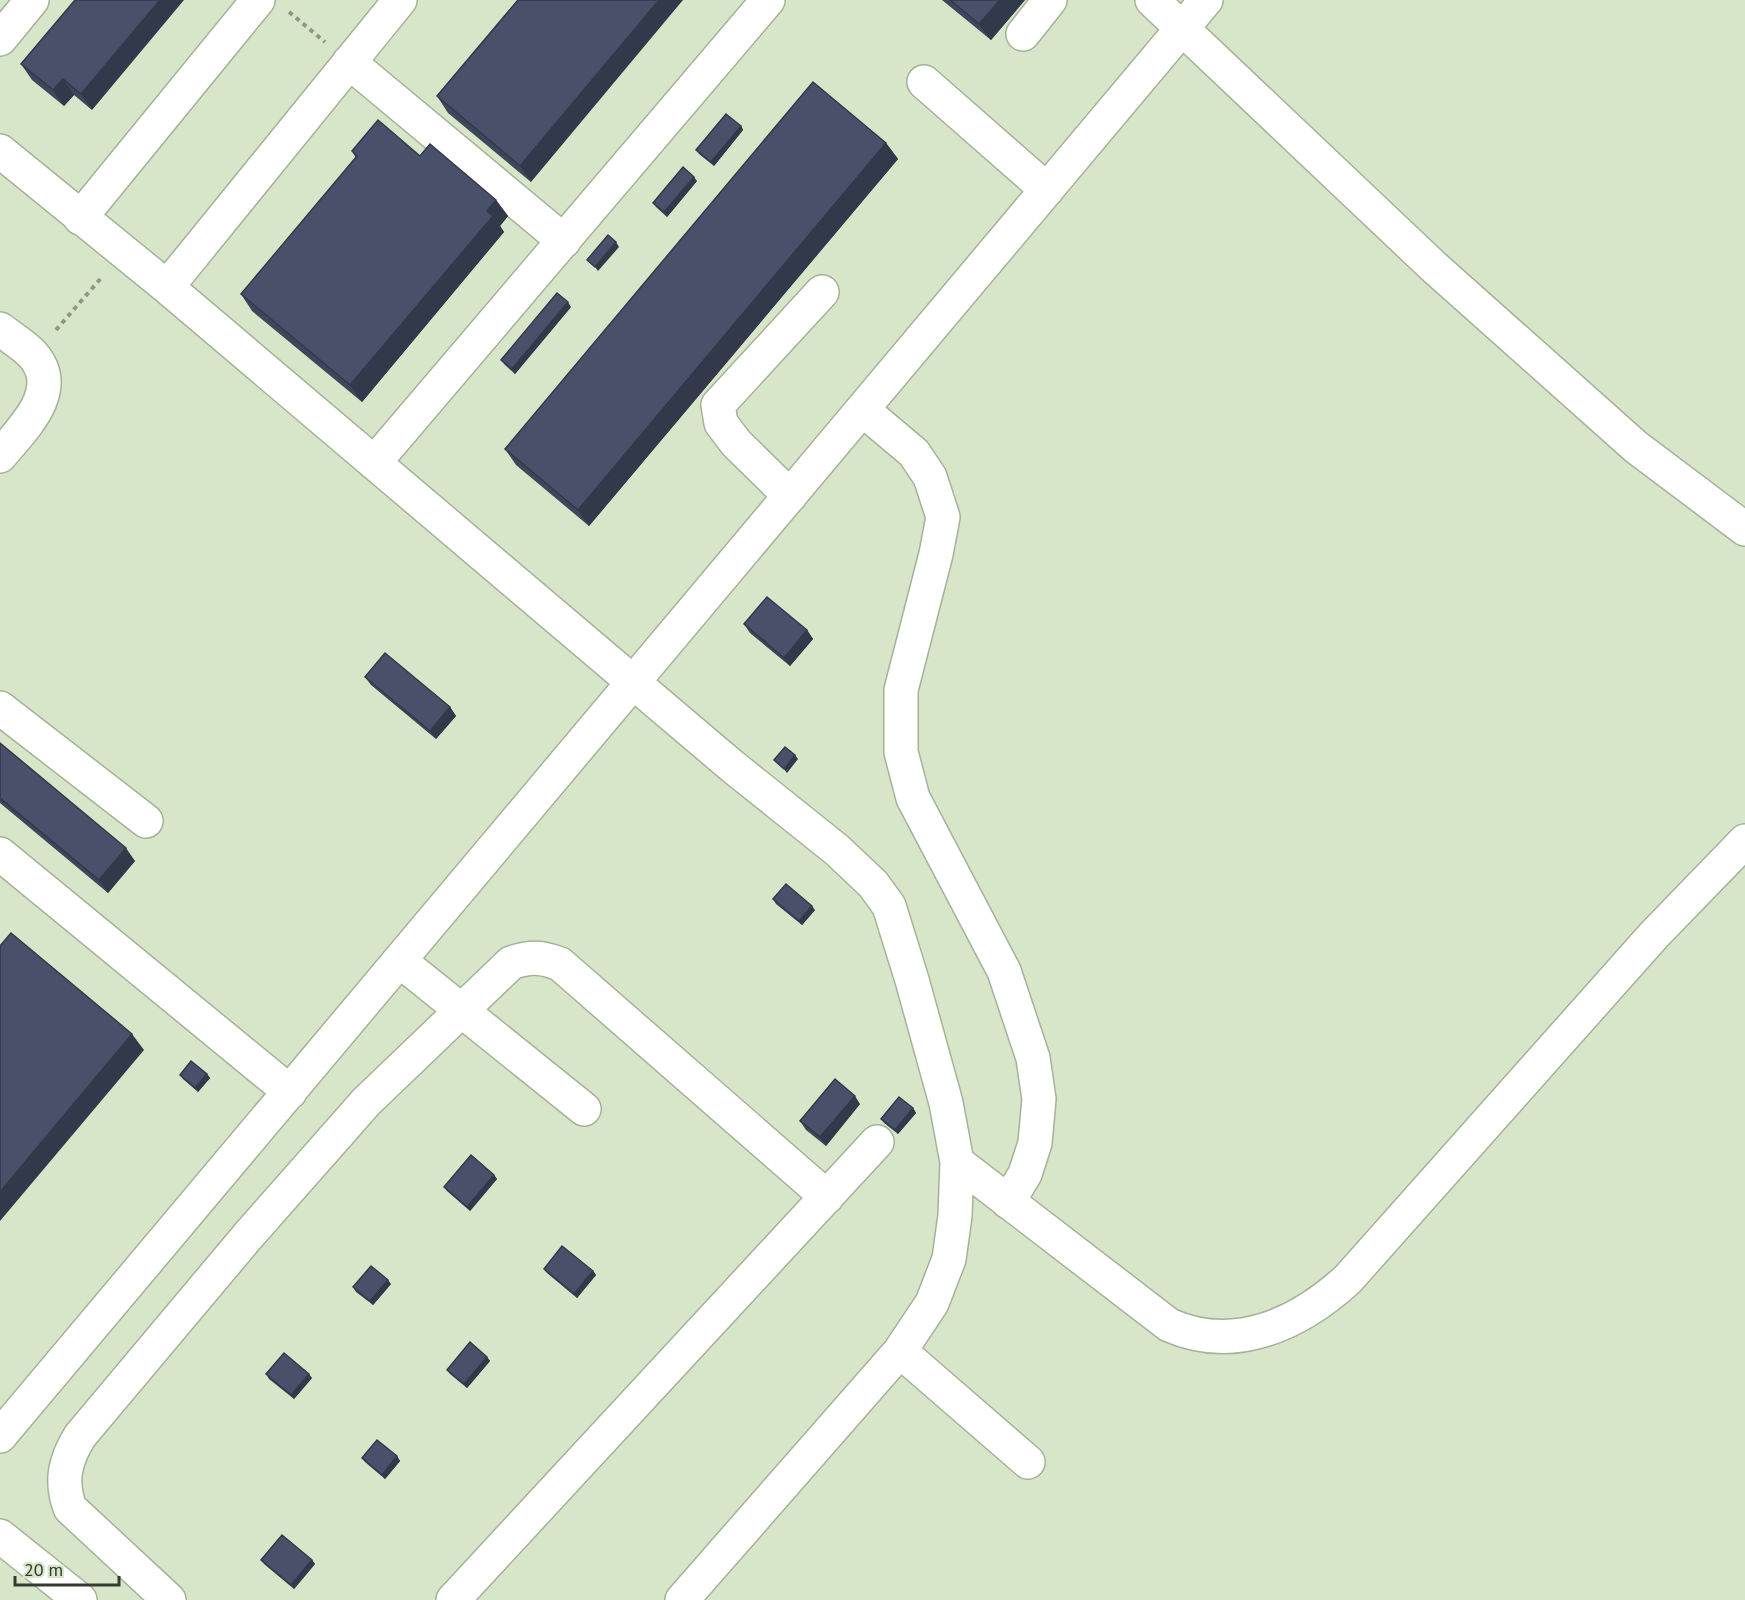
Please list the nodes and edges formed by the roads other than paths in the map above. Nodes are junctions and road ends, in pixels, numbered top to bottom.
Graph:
1 (32, 0) edge
2 (400, 0) edge
3 (768, 0) edge
4 (1050, 0) edge
5 (1152, 0) edge
6 (1206, 0) edge
7 (270, 3) edge
8 (1182, 30) junction
9 (1023, 34) dead end
10 (0, 39) edge
11 (349, 62) junction
12 (924, 82) dead end
13 (0, 151) edge
14 (1047, 190) junction
15 (80, 218) junction
16 (564, 241) junction
17 (167, 286) junction
18 (822, 292) dead end
19 (0, 329) edge
20 (863, 410) junction
21 (0, 456) edge
22 (374, 464) junction
23 (790, 496) junction
24 (1745, 529) edge
25 (633, 683) junction
26 (0, 708) edge
27 (146, 821) dead end
28 (1745, 841) edge
29 (0, 854) edge
30 (400, 961) junction
31 (462, 1011) junction
32 (290, 1092) junction
33 (584, 1109) dead end
34 (878, 1142) dead end
35 (957, 1162) junction
36 (827, 1197) junction
37 (1008, 1202) junction
38 (900, 1351) junction
39 (0, 1436) edge
40 (1028, 1462) dead end
41 (0, 1536) edge
42 (80, 1600) edge
43 (169, 1600) edge
44 (453, 1600) edge
45 (682, 1600) edge

1 - 10 lane
2 - 11 lane
3 - 16 lane
4 - 9 lane
5 - 8 lane
6 - 8 lane
7 - 15 lane
8 - 14 lane
8 - 24 lane
11 - 16 lane
11 - 17 lane
12 - 14 lane
13 - 15 lane
14 - 20 lane
15 - 17 lane
16 - 22 lane
17 - 22 lane
18 - 23 lane
19 - 21 lane
20 - 23 lane
20 - 37 lane
22 - 25 lane
23 - 25 lane
25 - 30 lane
25 - 35 lane
26 - 27 lane
28 - 37 lane
29 - 32 lane
30 - 31 lane
30 - 32 lane
31 - 33 lane
31 - 36 lane
31 - 43 lane
32 - 39 lane
34 - 36 lane
35 - 37 lane
35 - 38 lane
36 - 44 lane
38 - 40 lane
38 - 45 lane
41 - 42 lane

